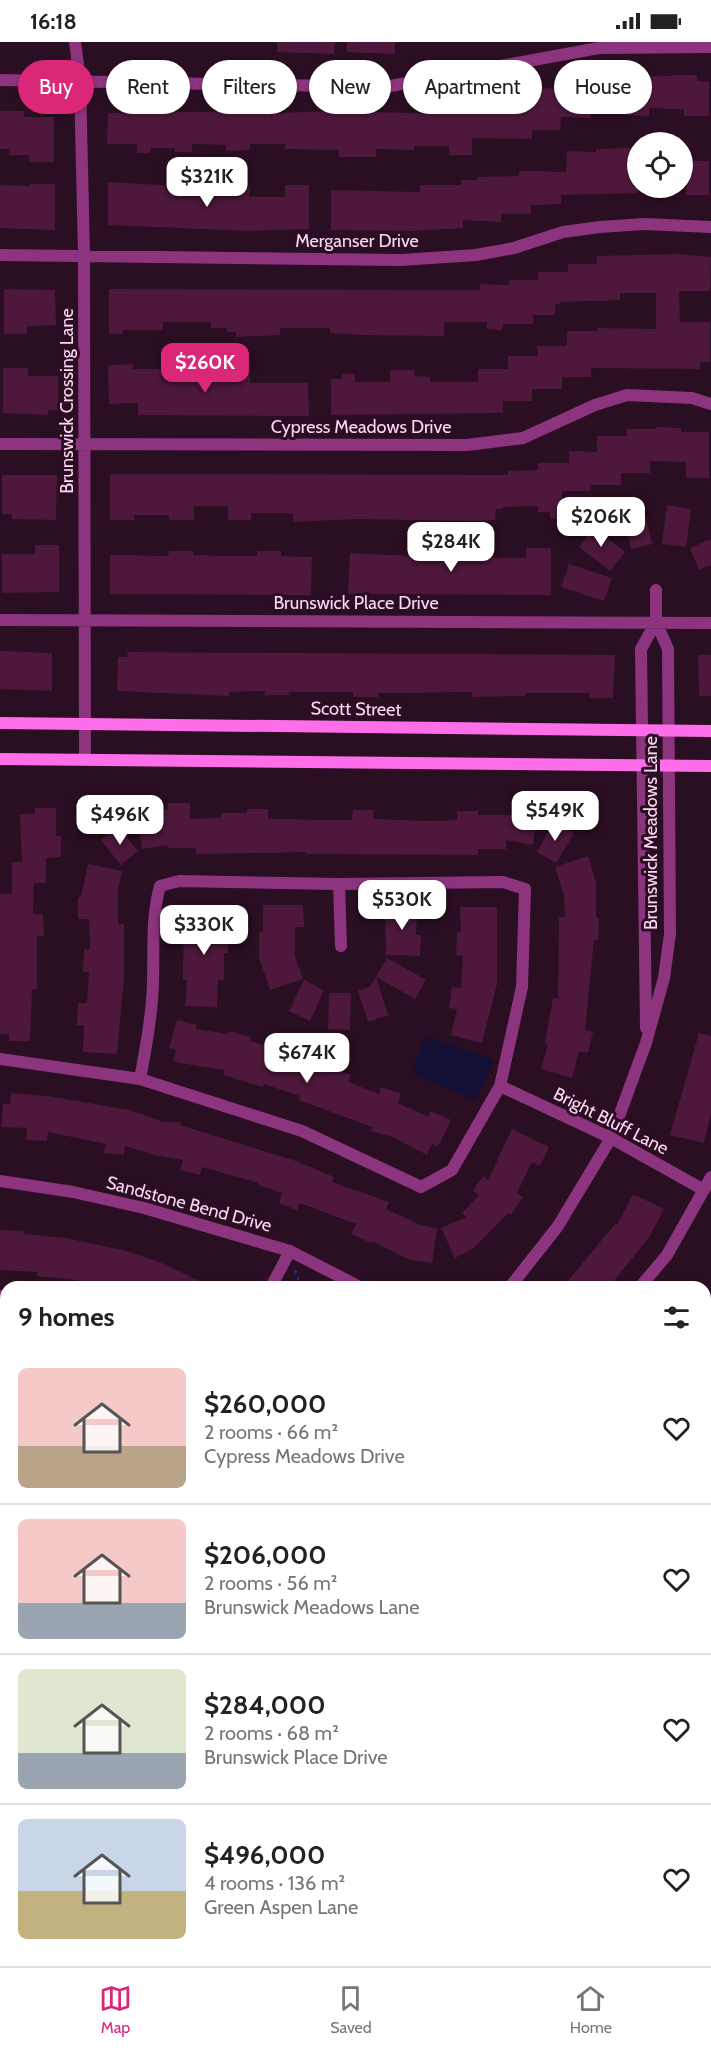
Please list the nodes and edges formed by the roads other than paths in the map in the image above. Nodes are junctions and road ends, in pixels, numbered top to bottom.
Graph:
1 (75, 42) edge
2 (711, 47) edge
3 (77, 60) edge
4 (0, 80) edge
5 (18, 80) edge
6 (94, 80) edge
7 (81, 114) edge
8 (711, 227) edge
9 (0, 255) edge
10 (84, 255) junction
11 (711, 404) edge
12 (0, 444) edge
13 (85, 444) junction
14 (656, 590) dead end
15 (0, 620) edge
16 (87, 620) junction
17 (656, 622) junction
18 (711, 623) edge
19 (0, 723) edge
20 (86, 724) junction
21 (642, 730) junction
22 (668, 731) junction
23 (711, 731) edge
24 (0, 759) edge
25 (85, 759) junction
26 (642, 766) junction
27 (711, 766) edge
28 (669, 767) junction
29 (339, 884) junction
30 (341, 946) dead end
31 (646, 1043) junction
32 (0, 1059) edge
33 (140, 1079) junction
34 (501, 1086) junction
35 (611, 1138) junction
36 (711, 1177) edge
37 (0, 1181) edge
38 (704, 1190) junction
39 (290, 1251) junction
40 (274, 1281) edge
41 (348, 1281) edge
42 (515, 1281) edge
43 (645, 1281) edge

1 - 3 street, Brunswick Crossing Lane
2 - 6 street
4 - 5 street
7 - 10 street, Brunswick Crossing Lane
8 - 10 street, Merganser Drive
9 - 10 street, Merganser Drive
10 - 13 street, Brunswick Crossing Lane
11 - 13 street, Cypress Meadows Drive
12 - 13 street, Cypress Meadows Drive
13 - 16 street, Brunswick Crossing Lane
14 - 17 street, Brunswick Meadows Lane
15 - 16 street, Brunswick Place Drive
16 - 17 street, Brunswick Place Drive
16 - 20 street, Brunswick Crossing Lane
17 - 18 street, Brunswick Place Drive
17 - 21 street, Brunswick Meadows Lane
17 - 22 street, Brunswick Meadows Lane
19 - 20 main road, Scott Street
20 - 21 main road, Scott Street
20 - 25 street, Brunswick Crossing Lane
21 - 22 main road, Scott Street
21 - 26 street, Brunswick Meadows Lane
22 - 23 main road, Scott Street
22 - 28 street, Brunswick Meadows Lane
24 - 25 main road
25 - 26 main road
26 - 28 main road
26 - 31 street, Brunswick Meadows Lane
27 - 28 main road
28 - 31 street, Brunswick Meadows Lane
29 - 30 street
29 - 33 street
29 - 34 street
31 - 35 street, Brunswick Meadows Lane
32 - 33 street
33 - 34 street
34 - 35 street, Bright Bluff Lane
35 - 38 street, Bright Bluff Lane
35 - 42 street, Brunswick Meadows Lane
36 - 38 street
37 - 39 street, Sandstone Bend Drive
38 - 43 street
39 - 40 street
39 - 41 street, Sandstone Bend Drive

